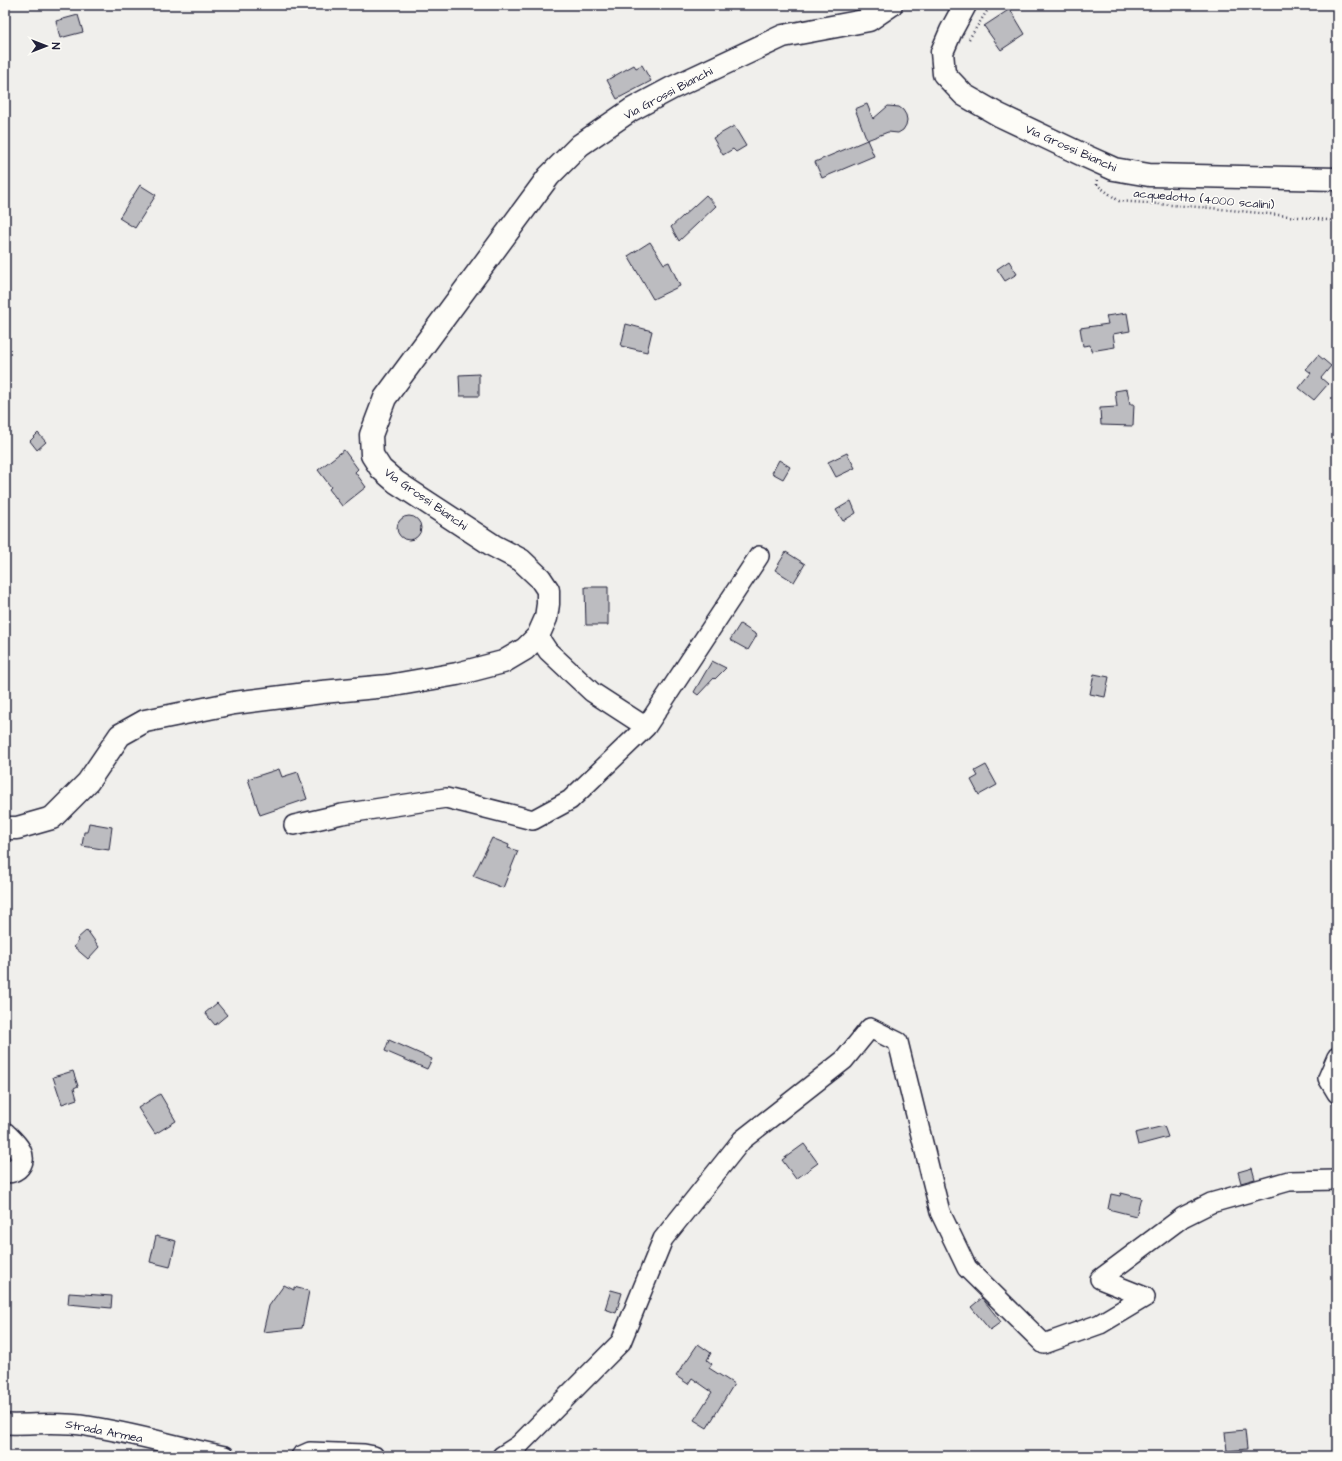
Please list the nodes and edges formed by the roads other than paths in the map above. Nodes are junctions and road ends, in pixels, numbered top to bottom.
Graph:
1 (890, 5) edge
2 (966, 5) edge
3 (1337, 179) edge
4 (759, 556) dead end
5 (538, 636) junction
6 (646, 727) junction
7 (294, 825) dead end
8 (5, 828) edge
9 (1337, 1057) edge
10 (1337, 1093) edge
11 (5, 1134) edge
12 (5, 1171) edge
13 (1337, 1180) edge
14 (5, 1424) edge
15 (225, 1456) edge
16 (301, 1456) edge
17 (374, 1456) edge
18 (502, 1456) edge

1 - 5 main road, Via Grossi Bianchi
2 - 3 main road, Via Grossi Bianchi
4 - 6 street
5 - 6 street
5 - 8 main road, Via Grossi Bianchi
6 - 7 street
9 - 10 street
11 - 12 main road
13 - 18 street
14 - 15 street, Strada Armea
16 - 17 street

